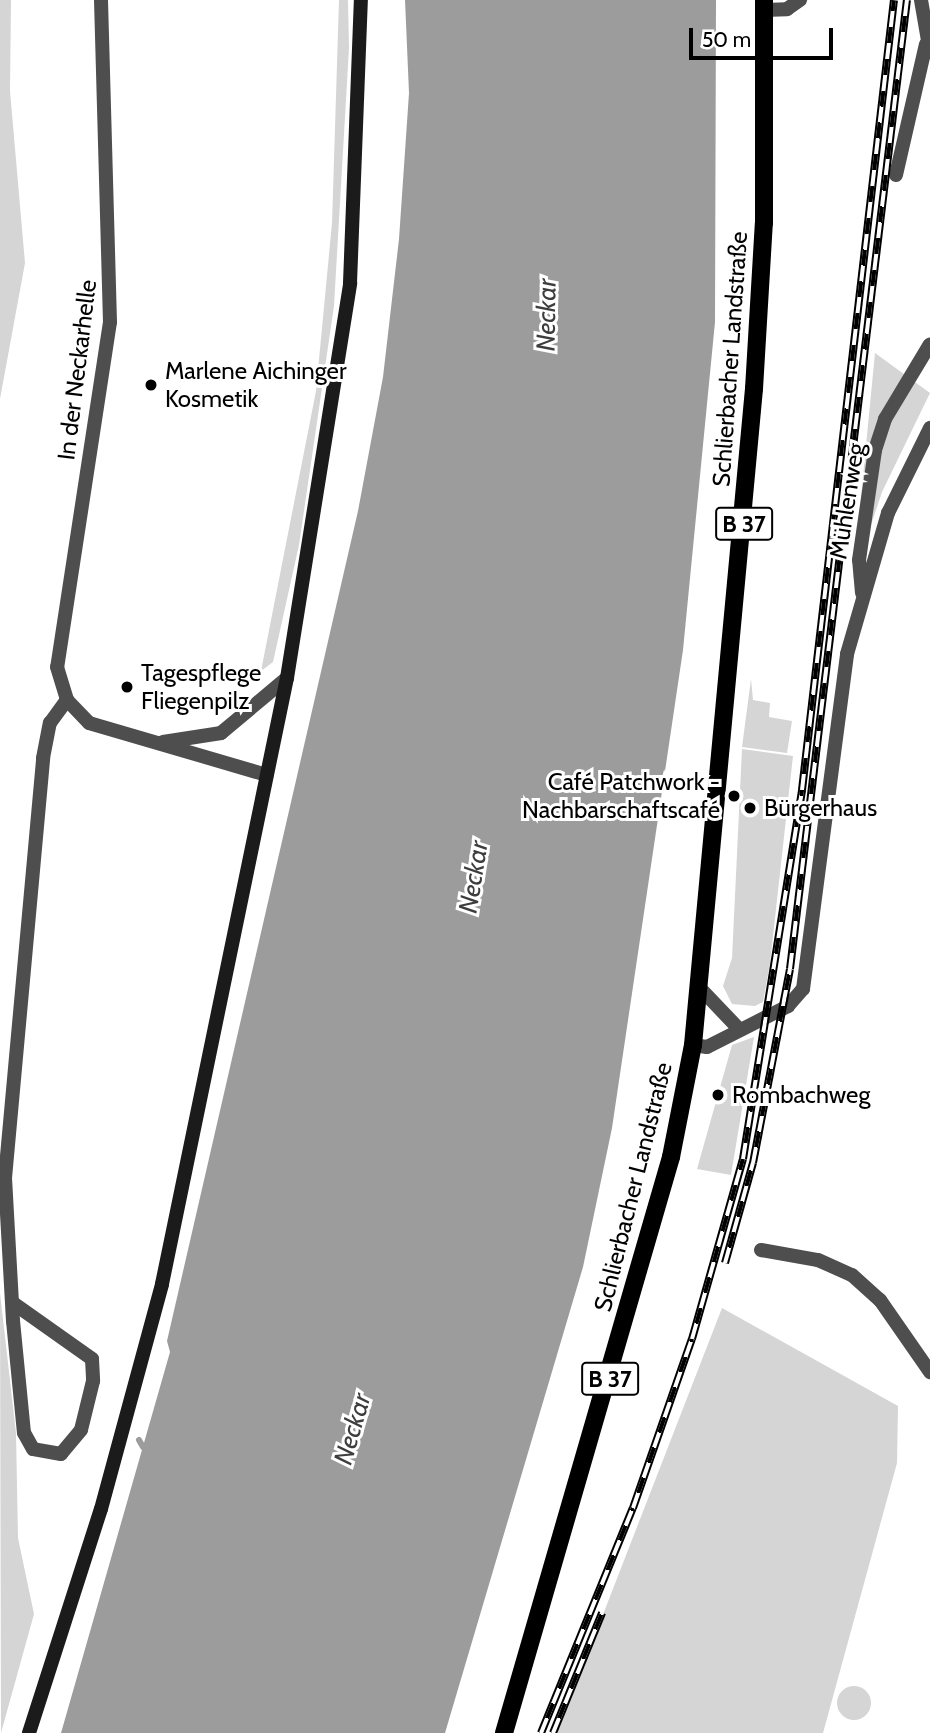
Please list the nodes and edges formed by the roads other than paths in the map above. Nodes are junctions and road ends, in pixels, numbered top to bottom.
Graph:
1 (101, 0) edge
2 (361, 0) edge
3 (800, 0) edge
4 (921, 0) edge
5 (764, 5) edge
6 (928, 48) edge
7 (896, 174) dead end
8 (930, 344) edge
9 (930, 428) edge
10 (863, 594) junction
11 (287, 678) junction
12 (67, 700) junction
13 (152, 744) junction
14 (267, 775) junction
15 (698, 986) junction
16 (737, 1028) junction
17 (693, 1045) junction
18 (761, 1251) dead end
19 (13, 1303) junction
20 (930, 1372) edge
21 (29, 1733) edge
22 (504, 1733) edge

1 - 12 street, In der Neckarhelle
2 - 11 main road
3 - 5 street, Schlierbacher Landstraße
4 - 6 street
5 - 15 main road, Schlierbacher Landstraße / B 37
6 - 7 street
8 - 10 street, Mühlenweg
9 - 10 street
10 - 16 street
11 - 13 street
11 - 14 main road
12 - 13 street
12 - 19 street
13 - 14 street
14 - 21 main road
15 - 16 street
15 - 17 main road, Schlierbacher Landstraße / B 37
16 - 17 street
17 - 22 main road, Schlierbacher Landstraße / B 37
18 - 20 street
19 - 19 street

